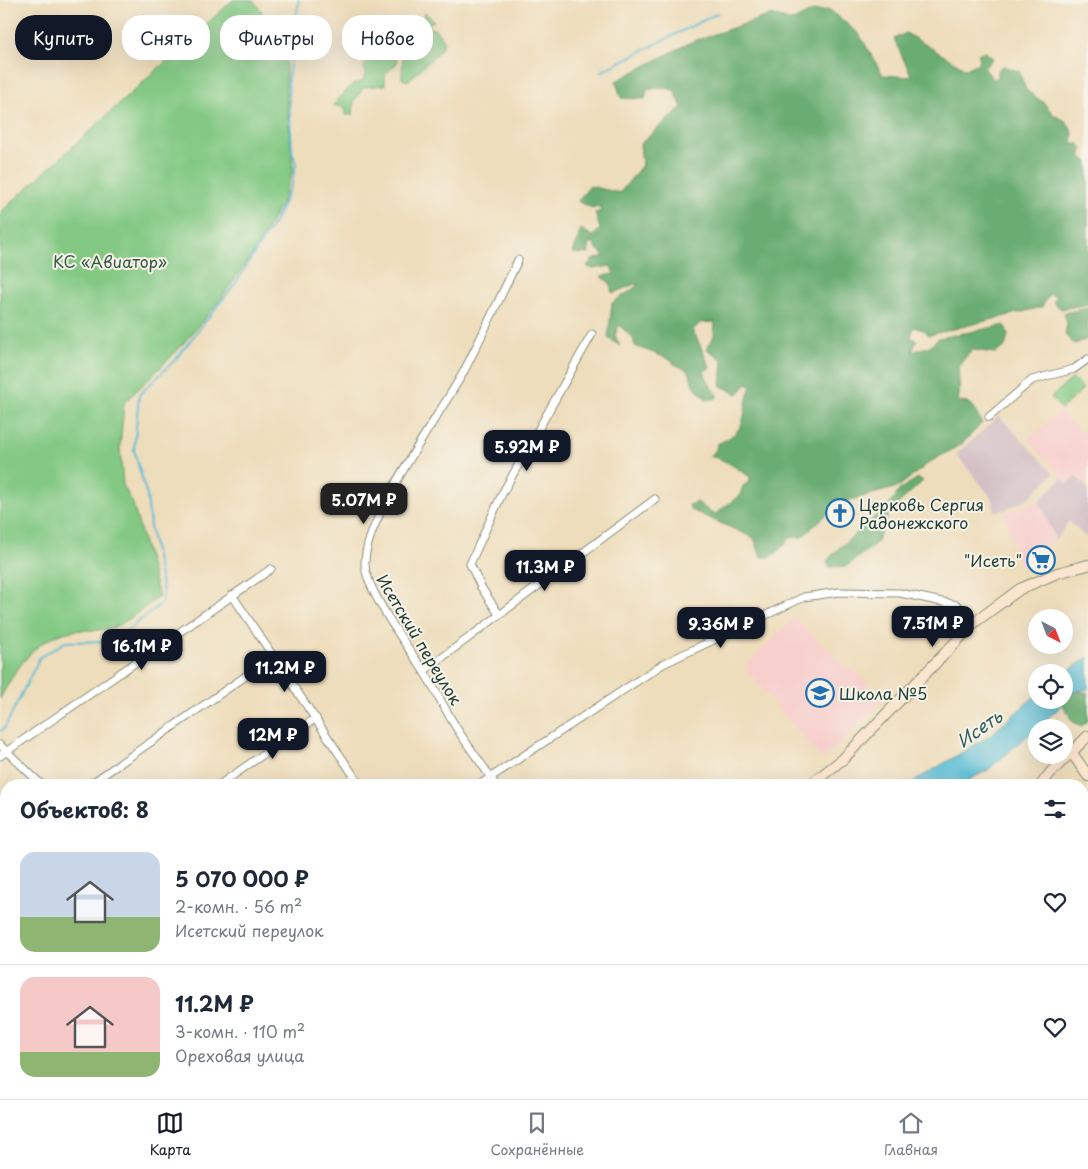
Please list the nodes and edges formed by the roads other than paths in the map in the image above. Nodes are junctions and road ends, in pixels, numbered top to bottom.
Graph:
1 (518, 260) dead end
2 (592, 334) dead end
3 (1088, 359) edge
4 (989, 417) dead end
5 (655, 498) dead end
6 (1088, 565) edge
7 (271, 569) dead end
8 (232, 596) junction
9 (498, 613) junction
10 (974, 622) junction
11 (273, 657) junction
12 (424, 671) junction
13 (316, 718) junction
14 (1088, 736) edge
15 (0, 745) edge
16 (7, 751) junction
17 (1073, 752) edge
18 (1073, 754) edge
19 (0, 756) edge
20 (1060, 764) edge
21 (1088, 776) edge
22 (490, 777) junction
23 (36, 779) edge
24 (98, 779) edge
25 (228, 779) edge
26 (356, 779) edge
27 (487, 779) edge
28 (817, 779) edge
29 (1046, 779) edge

1 - 12 street, Исетский переулок
2 - 9 street
3 - 4 street
5 - 9 street
6 - 10 street
7 - 8 street
8 - 11 street
8 - 16 street
9 - 12 street
10 - 22 street
10 - 28 street
11 - 13 street
11 - 24 street
12 - 22 street, Исетский переулок
13 - 25 street
13 - 26 street
14 - 17 street
15 - 16 street
16 - 19 street
16 - 23 street
18 - 21 street
20 - 29 street
22 - 27 street

